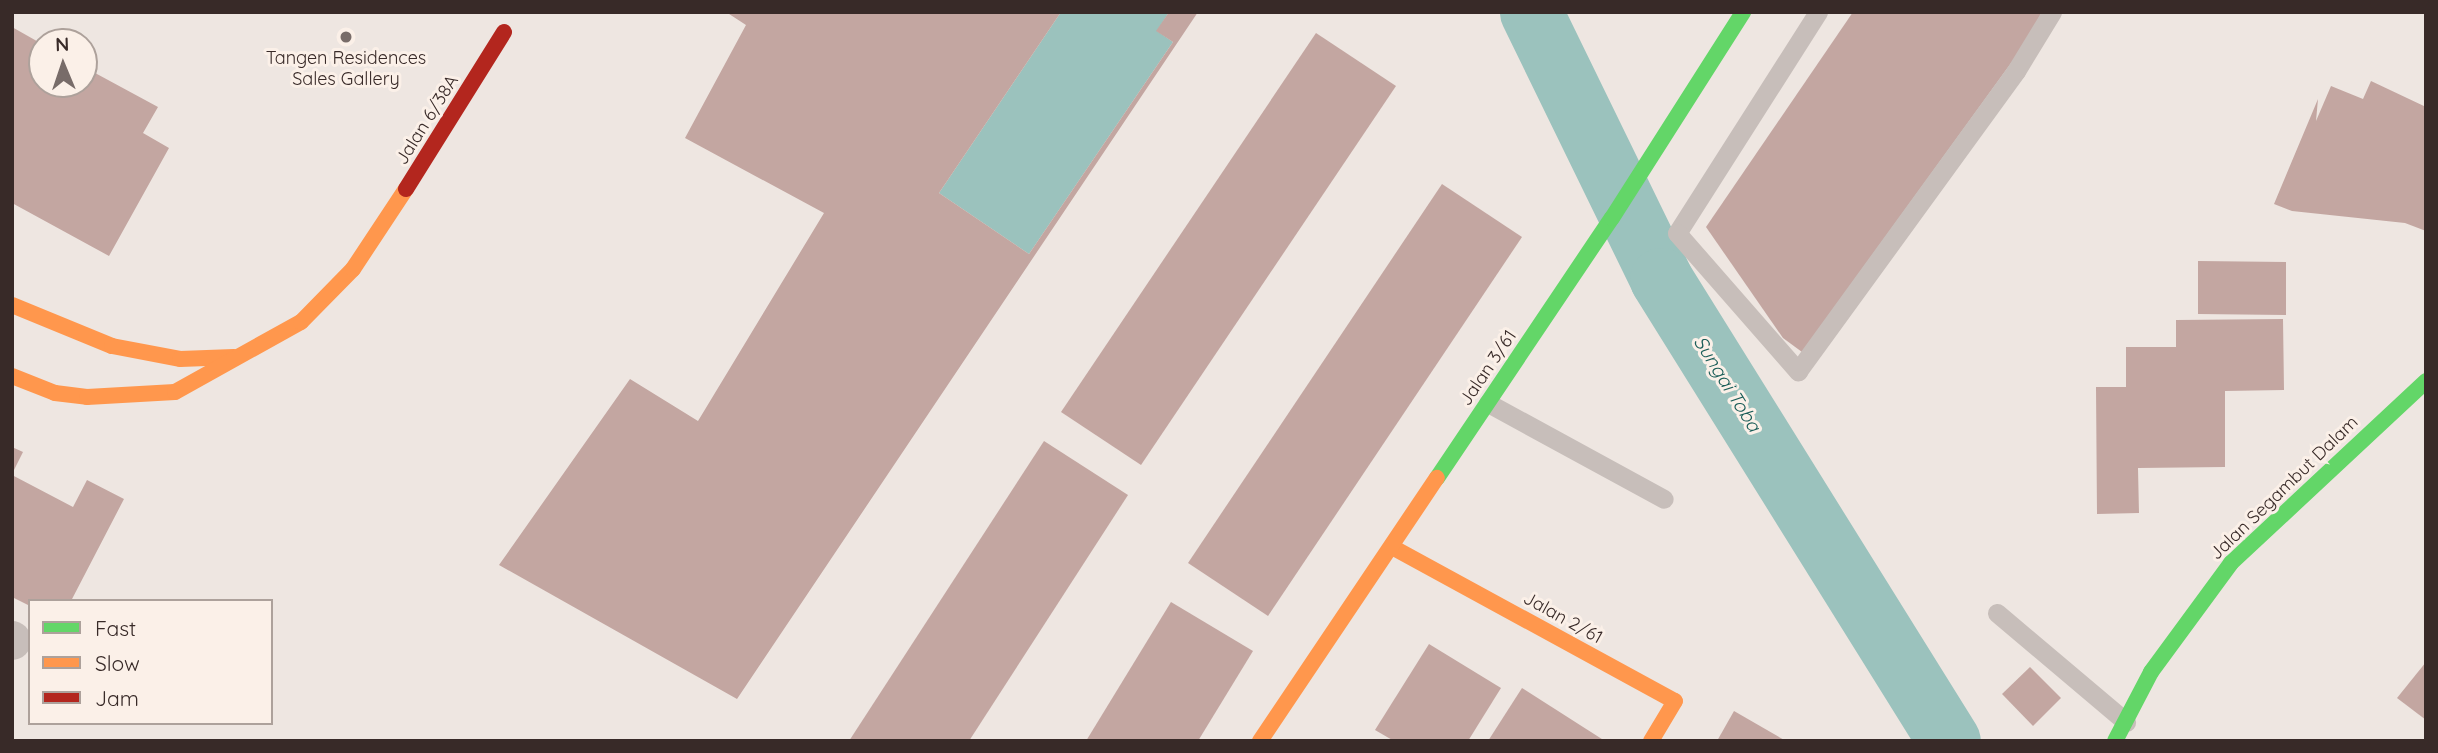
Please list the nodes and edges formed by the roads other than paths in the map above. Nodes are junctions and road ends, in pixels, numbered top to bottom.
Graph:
1 (517, 12) edge
2 (1743, 12) edge
3 (1818, 12) edge
4 (2052, 12) edge
5 (12, 305) edge
6 (33, 316) junction
7 (46, 342) dead end
8 (247, 356) junction
9 (37, 366) dead end
10 (12, 370) edge
11 (12, 376) edge
12 (2426, 381) edge
13 (1488, 403) junction
14 (1664, 499) dead end
15 (1392, 547) junction
16 (1997, 613) dead end
17 (2126, 722) junction
18 (1259, 741) edge
19 (1650, 741) edge
20 (2115, 741) edge

1 - 8 street, Jalan 6/38A
2 - 13 street, Jalan 3/61
3 - 4 lane
5 - 6 street, Jalan 6/38A
6 - 7 street
6 - 8 street, Jalan 6/38A
8 - 11 street, Jalan 6/38A
9 - 10 street
12 - 17 street, Jalan Segambut Dalam
13 - 14 lane
13 - 15 street, Jalan 3/61
15 - 18 street, Jalan 3/61
15 - 19 street, Jalan 2/61
16 - 17 lane
17 - 20 street, Jalan Segambut Dalam

